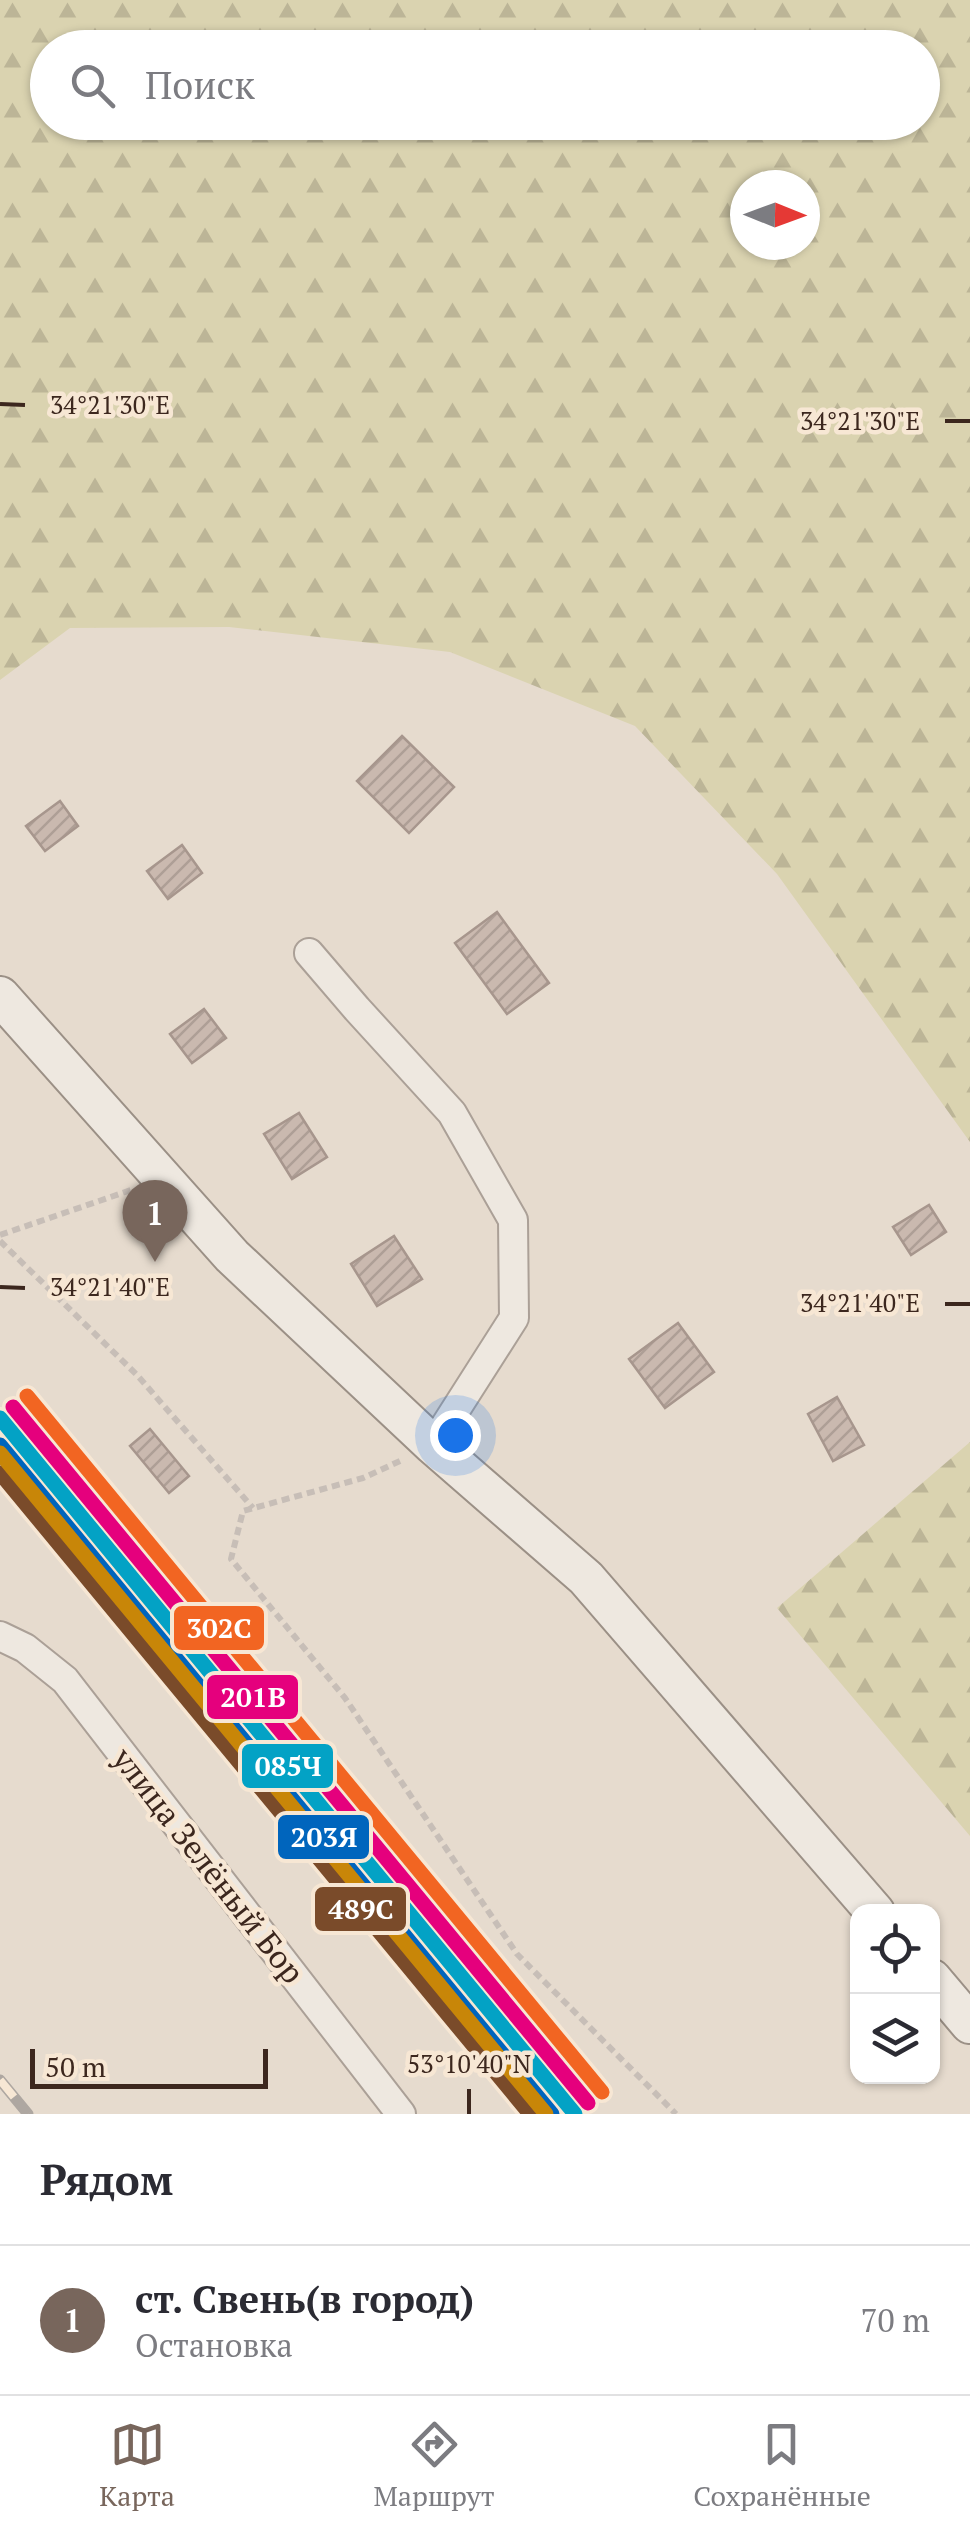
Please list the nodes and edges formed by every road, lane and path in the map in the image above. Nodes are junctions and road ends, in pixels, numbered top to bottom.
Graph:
1 (310, 953) dead end
2 (0, 996) edge
3 (139, 1188) dead end
4 (0, 1238) edge
5 (433, 1445) junction
6 (252, 1508) junction
7 (0, 1636) edge
8 (868, 1904) edge
9 (940, 1989) edge
10 (970, 2024) edge
11 (401, 2114) edge
12 (676, 2114) edge

1 - 5 street
2 - 5 main road
3 - 4 path
4 - 6 path
5 - 6 path
5 - 8 main road
6 - 12 path
7 - 11 street, улица Зелёный Бор
9 - 10 main road

